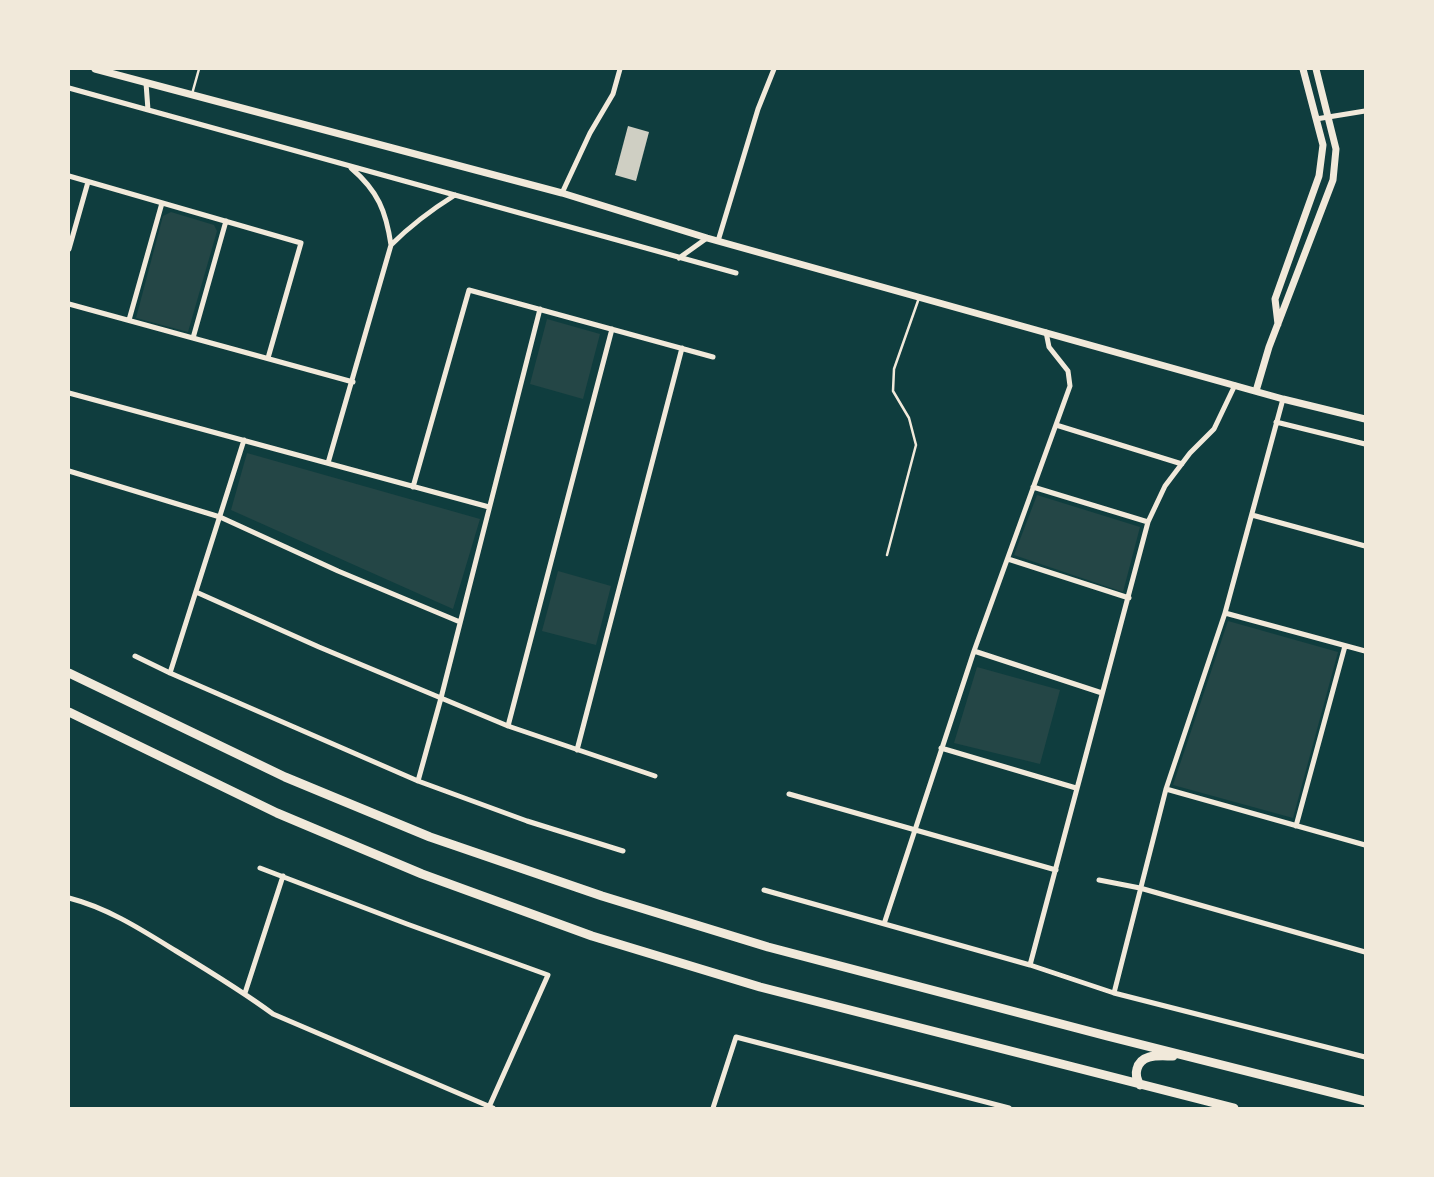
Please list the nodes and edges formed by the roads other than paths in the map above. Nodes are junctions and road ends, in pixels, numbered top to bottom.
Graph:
1 (95, 69) edge
2 (200, 69) edge
3 (620, 69) edge
4 (774, 69) edge
5 (1303, 69) edge
6 (1316, 69) edge
7 (146, 82) junction
8 (69, 88) edge
9 (192, 95) junction
10 (148, 110) junction
11 (1365, 111) edge
12 (1328, 116) junction
13 (1316, 119) junction
14 (349, 166) junction
15 (69, 176) edge
16 (88, 182) junction
17 (562, 192) junction
18 (455, 195) junction
19 (162, 203) junction
20 (226, 221) junction
21 (707, 238) junction
22 (718, 241) junction
23 (391, 246) junction
24 (69, 249) edge
25 (679, 258) junction
26 (736, 273) dead end
27 (919, 296) junction
28 (69, 304) edge
29 (540, 309) junction
30 (129, 320) junction
31 (1278, 324) junction
32 (612, 329) junction
33 (1046, 332) junction
34 (193, 338) junction
35 (682, 348) junction
36 (713, 357) dead end
37 (268, 358) junction
38 (353, 382) junction
39 (1235, 385) junction
40 (1256, 391) junction
41 (69, 393) edge
42 (1283, 399) junction
43 (1365, 419) edge
44 (1276, 422) junction
45 (1056, 425) junction
46 (244, 440) junction
47 (1365, 444) edge
48 (328, 463) junction
49 (1182, 464) junction
50 (69, 472) edge
51 (413, 487) junction
52 (1033, 487) junction
53 (489, 508) junction
54 (220, 516) junction
55 (1252, 516) junction
56 (1148, 522) junction
57 (1365, 546) edge
58 (887, 555) dead end
59 (1008, 559) junction
60 (196, 592) junction
61 (1129, 598) junction
62 (1226, 613) junction
63 (460, 622) junction
64 (1345, 646) junction
65 (1365, 650) edge
66 (974, 651) junction
67 (135, 656) dead end
68 (69, 673) edge
69 (170, 673) junction
70 (1102, 692) junction
71 (441, 698) junction
72 (69, 712) edge
73 (508, 726) junction
74 (941, 748) junction
75 (577, 750) junction
76 (655, 776) dead end
77 (418, 781) junction
78 (1076, 788) junction
79 (1166, 789) junction
80 (789, 794) dead end
81 (1296, 826) junction
82 (914, 830) junction
83 (1365, 845) edge
84 (623, 851) dead end
85 (260, 868) dead end
86 (1056, 870) junction
87 (283, 876) junction
88 (1099, 880) dead end
89 (1140, 888) junction
90 (764, 890) dead end
91 (69, 898) edge
92 (884, 924) junction
93 (1365, 952) edge
94 (1030, 966) junction
95 (245, 993) junction
96 (1114, 993) junction
97 (1188, 1057) junction
98 (1365, 1058) edge
99 (1140, 1085) junction
100 (1365, 1101) edge
101 (989, 1106) edge
102 (491, 1107) edge
103 (713, 1108) edge
104 (1009, 1108) edge
105 (1234, 1108) edge

1 - 7 street
2 - 9 lane
3 - 17 street
4 - 22 street
5 - 13 street
6 - 12 street
7 - 9 street
7 - 10 street
8 - 10 street
9 - 17 street
10 - 14 street
11 - 12 street
12 - 13 street
12 - 31 street
13 - 31 street
14 - 18 street
14 - 23 street
15 - 16 street
16 - 19 street
16 - 24 street
17 - 21 street
18 - 23 street
18 - 25 street
19 - 20 street
19 - 30 street
20 - 34 street
20 - 37 street
21 - 22 street
21 - 25 street
22 - 27 street
23 - 38 street
25 - 26 street
27 - 33 street
27 - 58 lane
28 - 30 street
29 - 32 street
29 - 51 street
29 - 53 street
30 - 34 street
31 - 40 street
32 - 35 street
32 - 73 street
33 - 39 street
33 - 45 street
34 - 37 street
35 - 36 street
35 - 75 street
37 - 38 street
38 - 48 street
39 - 40 street
39 - 49 street
40 - 42 street
41 - 46 street
42 - 43 street
42 - 44 street
44 - 47 street
44 - 55 street
45 - 49 street
45 - 52 street
46 - 48 street
46 - 54 street
48 - 51 street
49 - 56 street
50 - 54 street
51 - 53 street
52 - 56 street
52 - 59 street
53 - 63 street
54 - 60 street
54 - 63 street
55 - 57 street
55 - 62 street
56 - 61 street
59 - 61 street
59 - 66 street
60 - 69 street
60 - 71 street
61 - 70 street
62 - 64 street
62 - 79 street
63 - 71 street
64 - 65 street
64 - 81 street
66 - 70 street
66 - 74 street
67 - 69 street
68 - 97 highway
69 - 77 street
70 - 78 street
71 - 73 street
71 - 77 street
72 - 99 highway
73 - 75 street
74 - 78 street
74 - 82 street
75 - 76 street
77 - 84 street
78 - 86 street
79 - 81 street
79 - 89 street
80 - 82 street
81 - 83 street
82 - 86 street
82 - 92 street
85 - 87 street
86 - 94 street
87 - 95 street
87 - 102 street
88 - 89 street
89 - 93 street
89 - 96 street
90 - 92 street
91 - 95 street
92 - 94 street
94 - 96 street
95 - 102 street
96 - 98 street
97 - 99 highway
97 - 100 highway
99 - 105 highway
101 - 103 street
101 - 104 street

